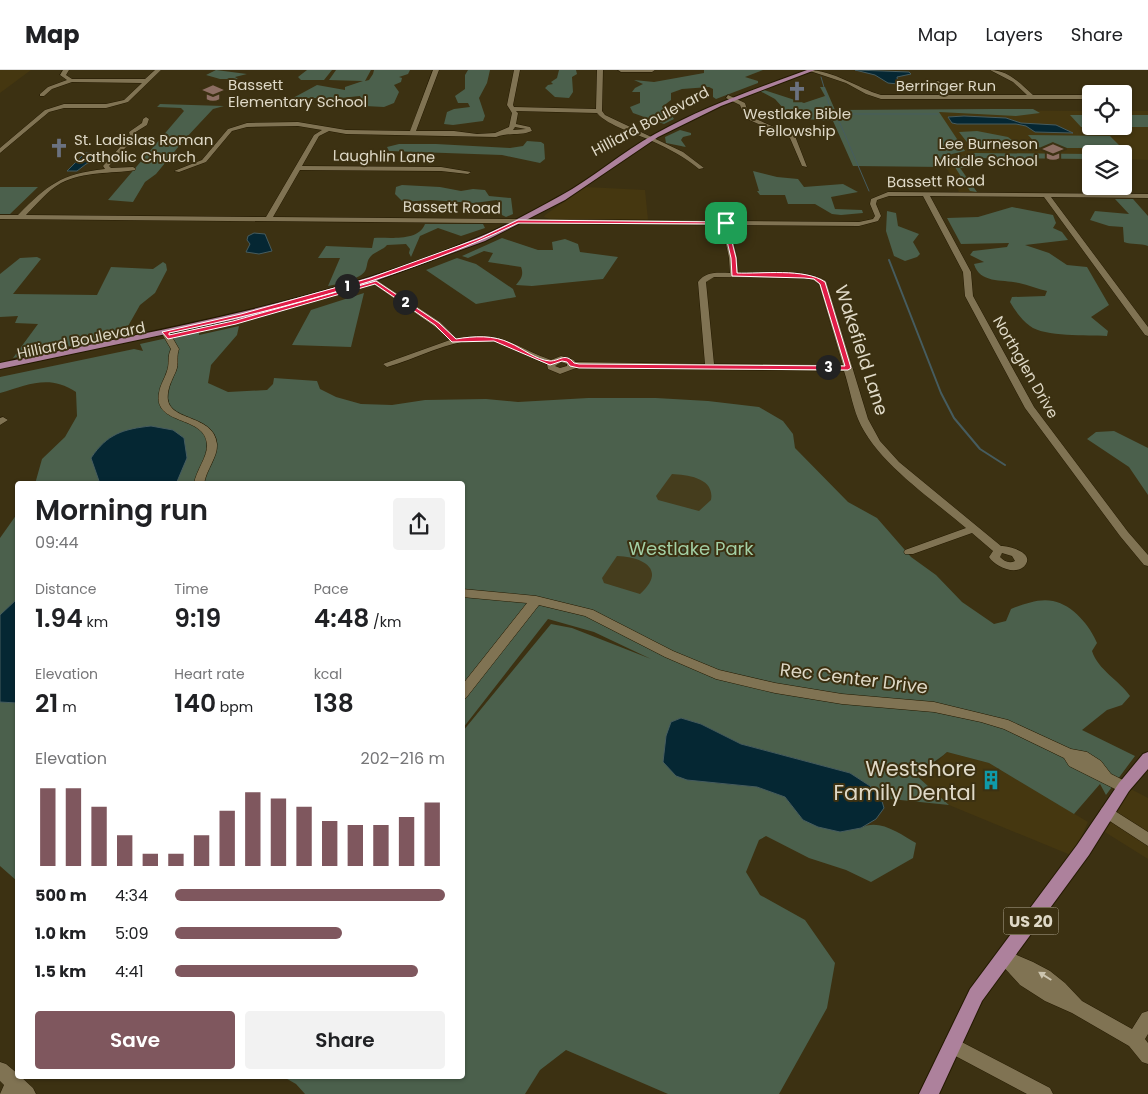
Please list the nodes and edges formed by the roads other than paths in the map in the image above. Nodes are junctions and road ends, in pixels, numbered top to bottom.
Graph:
1 (66, 70) edge
2 (158, 70) edge
3 (436, 70) edge
4 (518, 70) edge
5 (600, 70) edge
6 (621, 70) edge
7 (652, 70) edge
8 (800, 70) edge
9 (811, 70) edge
10 (994, 70) edge
11 (71, 80) junction
12 (146, 82) junction
13 (939, 87) dead end
14 (42, 95) dead end
15 (1032, 97) junction
16 (1082, 97) edge
17 (731, 98) junction
18 (948, 98) junction
19 (514, 109) junction
20 (599, 110) junction
21 (146, 119) dead end
22 (512, 125) junction
23 (328, 129) junction
24 (507, 131) junction
25 (412, 133) junction
26 (647, 138) junction
27 (0, 152) edge
28 (804, 166) dead end
29 (298, 168) junction
30 (700, 168) dead end
31 (133, 169) dead end
32 (109, 171) junction
33 (178, 171) dead end
34 (468, 172) dead end
35 (925, 194) junction
36 (1046, 195) junction
37 (1148, 196) edge
38 (0, 217) edge
39 (20, 217) junction
40 (268, 218) junction
41 (518, 222) junction
42 (726, 223) junction
43 (734, 275) junction
44 (374, 281) junction
45 (1148, 333) edge
46 (166, 334) junction
47 (455, 341) junction
48 (387, 364) dead end
49 (0, 366) edge
50 (710, 366) junction
51 (848, 368) junction
52 (0, 372) edge
53 (199, 481) edge
54 (973, 528) junction
55 (999, 550) dead end
56 (909, 552) dead end
57 (1148, 562) edge
58 (465, 593) edge
59 (536, 600) junction
60 (465, 691) edge
61 (1148, 758) edge
62 (1124, 787) junction
63 (1107, 812) junction
64 (1148, 840) edge
65 (1005, 957) junction
66 (1148, 1019) edge
67 (1135, 1040) junction
68 (952, 1045) junction
69 (1148, 1056) edge
70 (0, 1070) edge
71 (18, 1091) edge
72 (929, 1094) edge
73 (1044, 1094) edge

1 - 11 street
2 - 12 street
3 - 25 street
4 - 19 street
5 - 20 street
6 - 7 street
8 - 17 main road, Hilliard Boulevard
9 - 17 main road, Hilliard Boulevard
9 - 18 street, Berringer Run
10 - 15 street
11 - 12 street
11 - 14 street
12 - 27 street
13 - 18 street
15 - 16 street, Berringer Run
15 - 18 street, Berringer Run
17 - 26 main road, Hilliard Boulevard
17 - 28 street
19 - 20 street
19 - 22 street
20 - 26 street
21 - 32 street
22 - 24 street
22 - 24 street
23 - 25 street
23 - 29 street
23 - 33 street
24 - 25 street
26 - 30 street
26 - 41 main road, Hilliard Boulevard
29 - 34 street, Laughlin Lane
29 - 40 street
31 - 32 street
32 - 39 street
35 - 36 street, Bassett Road
35 - 42 street, Bassett Road
35 - 57 street, Northglen Drive
36 - 37 street, Bassett Road
36 - 45 street
38 - 39 street, Bassett Road
39 - 40 street, Bassett Road
40 - 41 street, Bassett Road
41 - 42 street, Bassett Road
41 - 44 main road, Hilliard Boulevard
42 - 43 street
43 - 50 street
43 - 51 street, Wakefield Lane
44 - 46 main road, Hilliard Boulevard
44 - 47 street
46 - 49 main road, Hilliard Boulevard
46 - 52 main road, Hilliard Boulevard
46 - 53 street
47 - 48 street
47 - 50 street
50 - 51 street
51 - 54 street, Wakefield Lane
54 - 55 street, Wakefield Lane
54 - 56 street
58 - 59 street, Rec Center Drive
59 - 60 street
59 - 62 street, Rec Center Drive
61 - 62 main road, US 20
62 - 63 main road, US 20
63 - 64 street
63 - 65 main road, US 20
65 - 67 street
65 - 68 main road, US 20
66 - 67 street
67 - 69 street
68 - 72 main road, US 20
68 - 73 street
70 - 71 street

